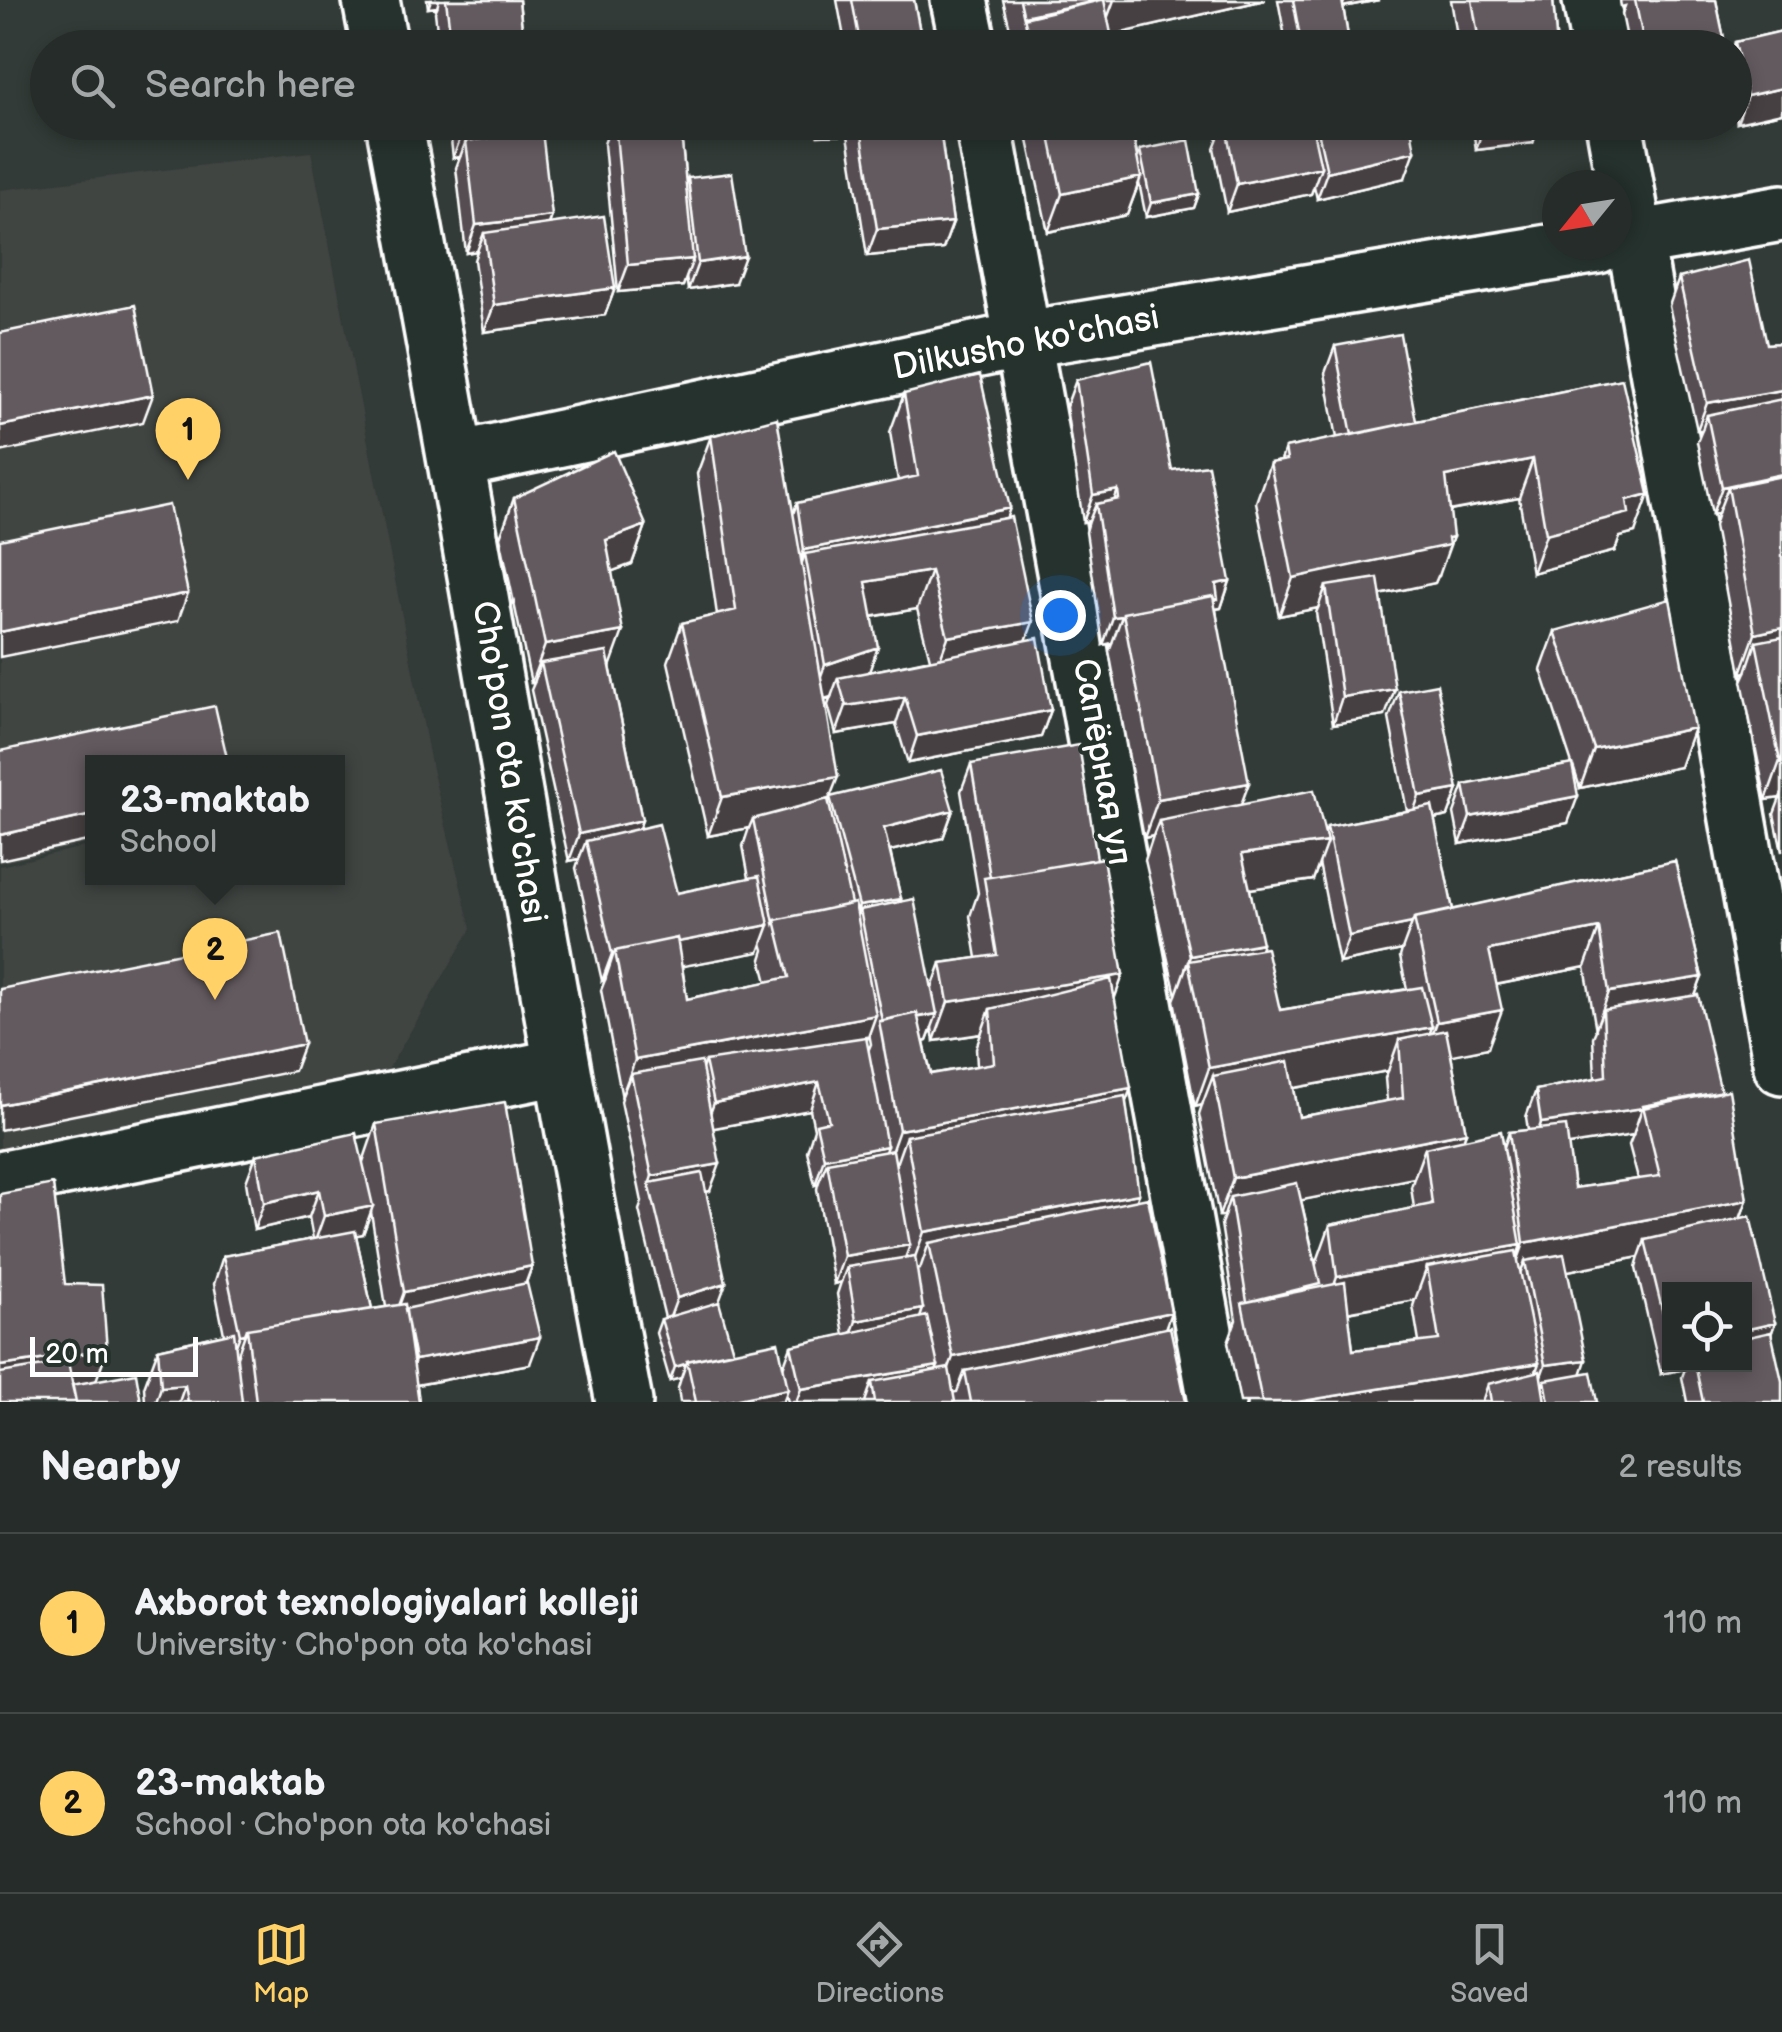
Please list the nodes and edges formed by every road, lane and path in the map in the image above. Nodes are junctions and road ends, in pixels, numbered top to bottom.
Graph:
1 (371, 0) edge
2 (959, 0) edge
3 (1591, 0) edge
4 (377, 30) edge
5 (965, 30) edge
6 (1597, 30) edge
7 (397, 140) edge
8 (987, 140) edge
9 (1614, 140) edge
10 (1615, 170) edge
11 (1782, 213) edge
12 (1632, 239) edge
13 (1542, 254) edge
14 (1621, 260) edge
15 (1026, 339) junction
16 (458, 460) junction
17 (559, 1066) junction
18 (1782, 1066) edge
19 (0, 1180) edge
20 (624, 1402) edge
21 (1218, 1402) edge

1 - 4 street
2 - 5 street
3 - 6 street
7 - 16 street, Cho'pon ota ko'chasi
8 - 15 street, Сапёрная ул
9 - 10 street
11 - 12 street, Dilkusho ko'chasi
13 - 15 street, Dilkusho ko'chasi
14 - 18 street
15 - 16 street, Dilkusho ko'chasi
15 - 21 street, Сапёрная ул
16 - 17 street, Cho'pon ota ko'chasi
17 - 19 street
17 - 20 street, Cho'pon ota ko'chasi

